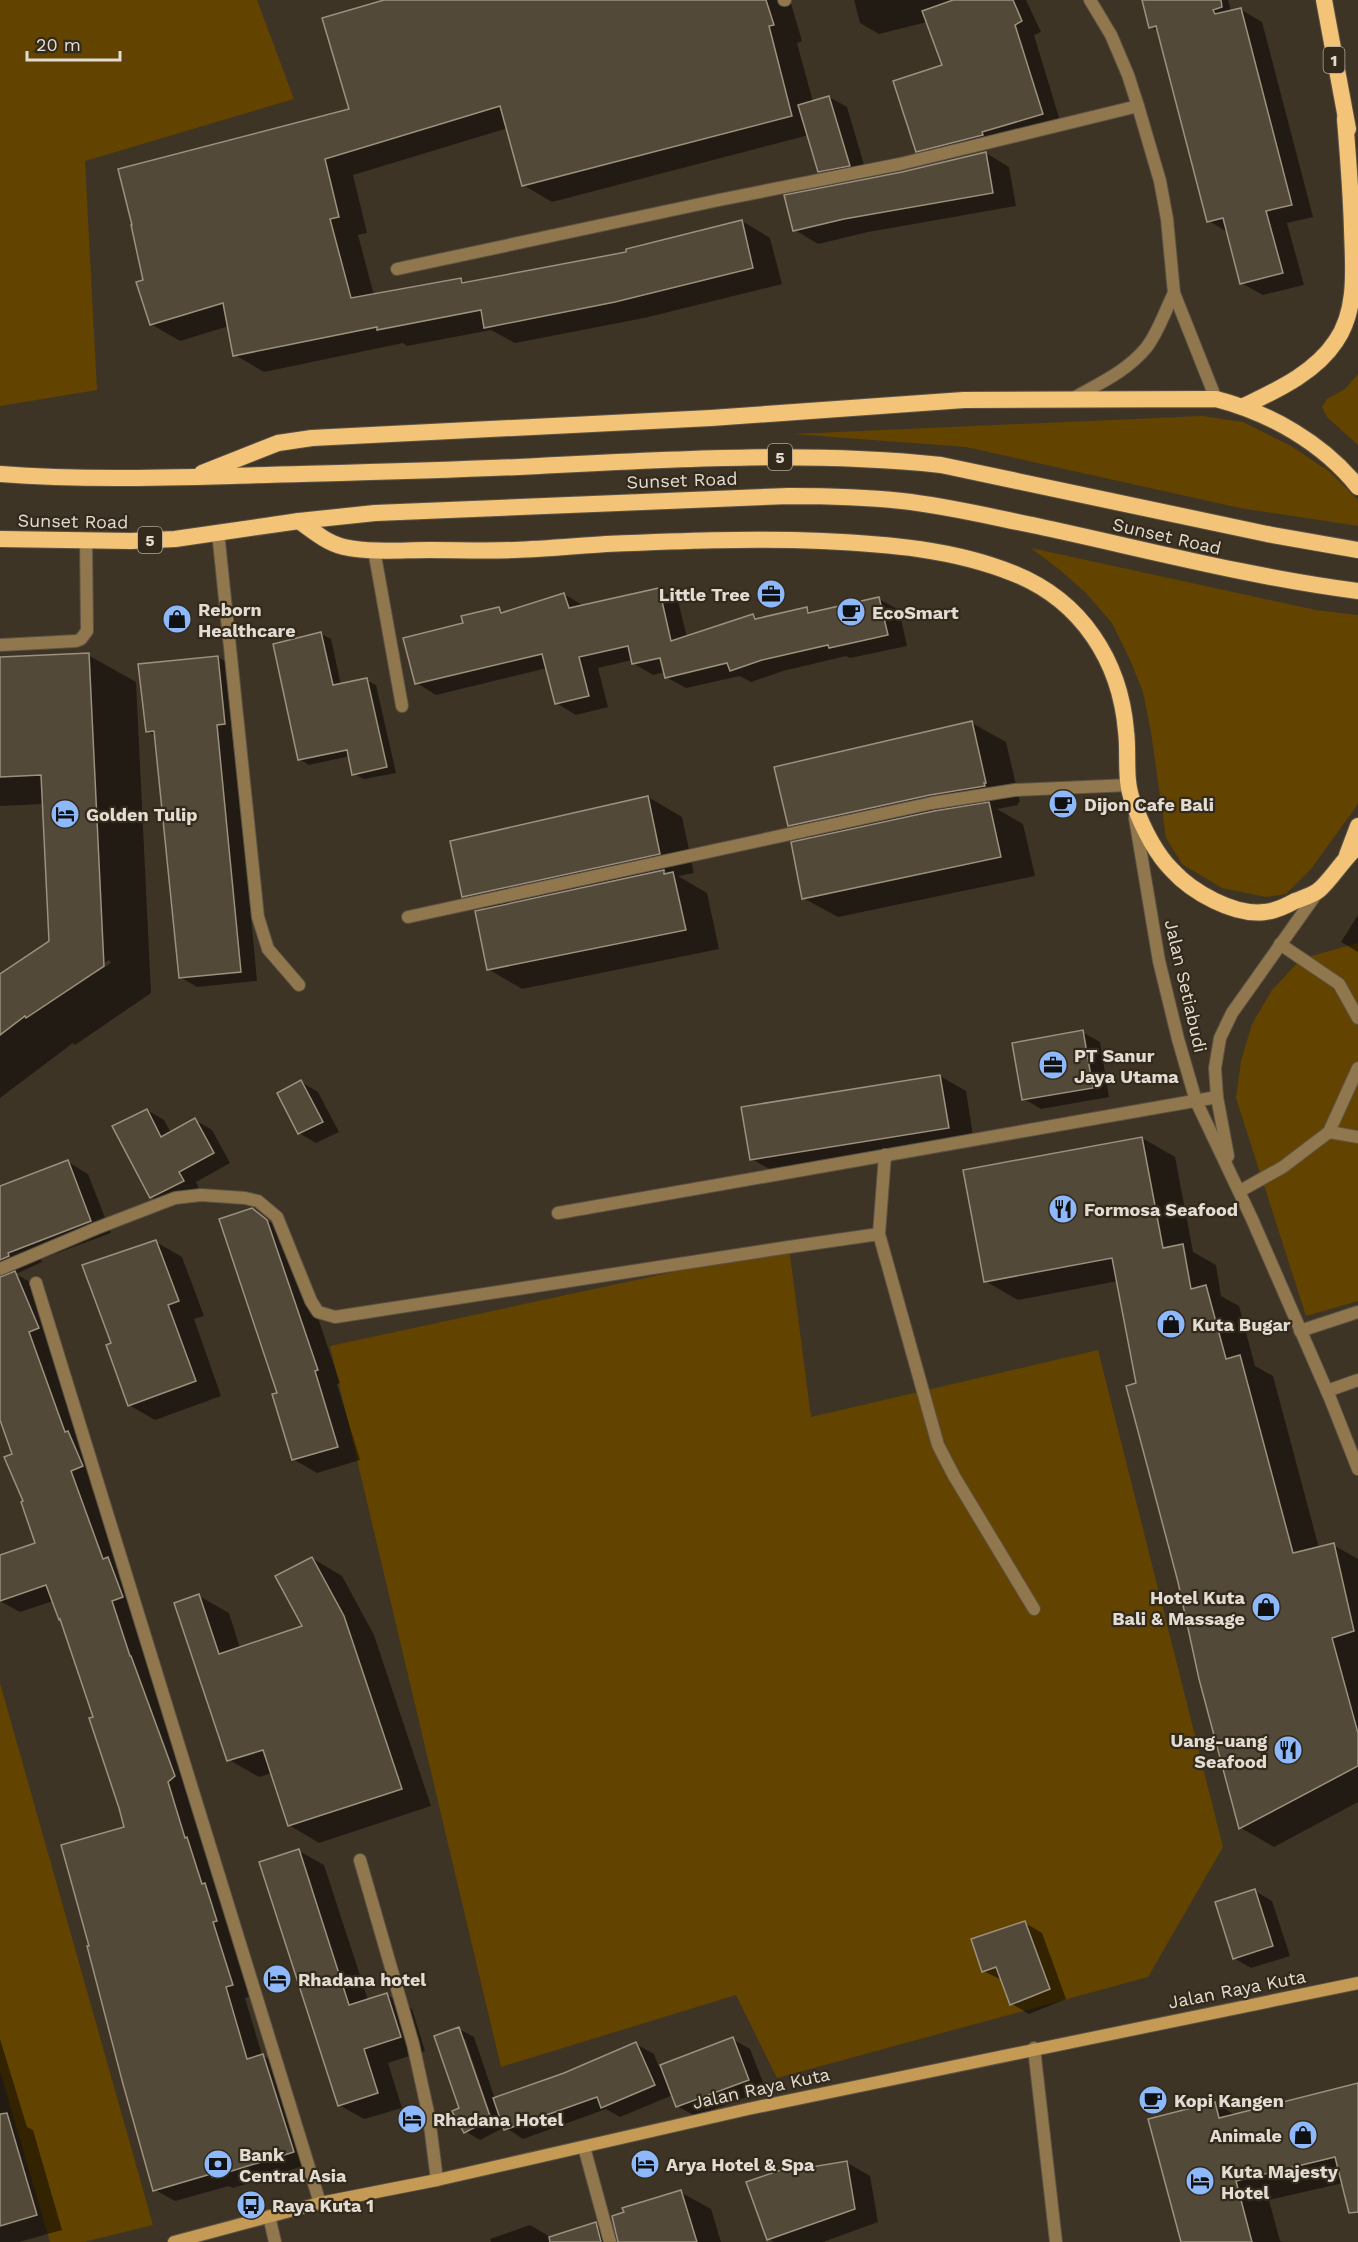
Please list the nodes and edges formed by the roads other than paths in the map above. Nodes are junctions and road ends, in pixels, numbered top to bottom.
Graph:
1 (1090, 0) edge
2 (1324, 0) edge
3 (1138, 106) junction
4 (1345, 119) junction
5 (1358, 158) edge
6 (397, 269) dead end
7 (1174, 293) junction
8 (1072, 399) junction
9 (1216, 399) junction
10 (1244, 406) junction
11 (0, 474) edge
12 (193, 477) junction
13 (1358, 487) edge
14 (299, 520) junction
15 (218, 532) junction
16 (0, 539) edge
17 (86, 540) junction
18 (374, 550) junction
19 (1358, 550) edge
20 (1358, 591) edge
21 (0, 645) edge
22 (402, 706) dead end
23 (1130, 793) junction
24 (1358, 826) edge
25 (1352, 851) edge
26 (1320, 890) junction
27 (408, 917) dead end
28 (1280, 944) junction
29 (299, 985) dead end
30 (1358, 1018) edge
31 (1358, 1068) edge
32 (1217, 1097) junction
33 (1196, 1101) junction
34 (1329, 1132) junction
35 (1358, 1137) edge
36 (885, 1155) junction
37 (1231, 1172) junction
38 (1240, 1191) junction
39 (558, 1213) dead end
40 (879, 1234) junction
41 (0, 1269) edge
42 (36, 1283) dead end
43 (1358, 1312) edge
44 (1300, 1331) junction
45 (1358, 1380) edge
46 (1327, 1390) junction
47 (1358, 1469) edge
48 (1034, 1609) dead end
49 (360, 1860) dead end
50 (1358, 1983) edge
51 (1034, 2048) junction
52 (584, 2147) junction
53 (437, 2180) junction
54 (320, 2204) junction
55 (269, 2216) junction
56 (174, 2242) edge
57 (275, 2242) edge
58 (610, 2242) edge
59 (1056, 2242) edge

1 - 3 street
2 - 4 highway, 1
3 - 6 street
3 - 7 street
4 - 5 highway, 1
4 - 10 highway
7 - 8 street
7 - 9 street
8 - 9 highway
8 - 12 highway
9 - 10 highway
10 - 13 highway
11 - 12 highway, Sunset Road / 5
12 - 19 highway, Sunset Road / 5
14 - 15 highway, Sunset Road / 5
14 - 18 highway
14 - 20 highway, Sunset Road / 5
15 - 17 highway, Sunset Road / 5
15 - 29 street
16 - 17 highway, Sunset Road / 5
17 - 21 street
18 - 22 street
18 - 23 highway
23 - 26 highway
23 - 27 street
23 - 33 street, Jalan Setiabudi
24 - 25 highway
25 - 26 highway
26 - 28 street, Jalan Setiabudi
28 - 30 street
28 - 32 street, Jalan Setiabudi
31 - 34 street
32 - 33 street
32 - 37 street, Jalan Setiabudi
33 - 36 street
33 - 37 street, Jalan Setiabudi
34 - 35 street
34 - 38 street
36 - 39 street
36 - 40 street
37 - 38 street, Jalan Setiabudi
38 - 44 street, Jalan Setiabudi
40 - 41 street
40 - 48 street
42 - 54 street
43 - 44 street
44 - 46 street, Jalan Setiabudi
45 - 46 street
46 - 47 street, Jalan Setiabudi
49 - 53 street
50 - 51 main road, Jalan Raya Kuta
51 - 52 main road, Jalan Raya Kuta
51 - 59 street
52 - 53 main road, Jalan Raya Kuta
52 - 58 street
53 - 54 main road, Jalan Raya Kuta
54 - 55 main road, Jalan Raya Kuta
55 - 56 main road, Jalan Raya Kuta
55 - 57 street

